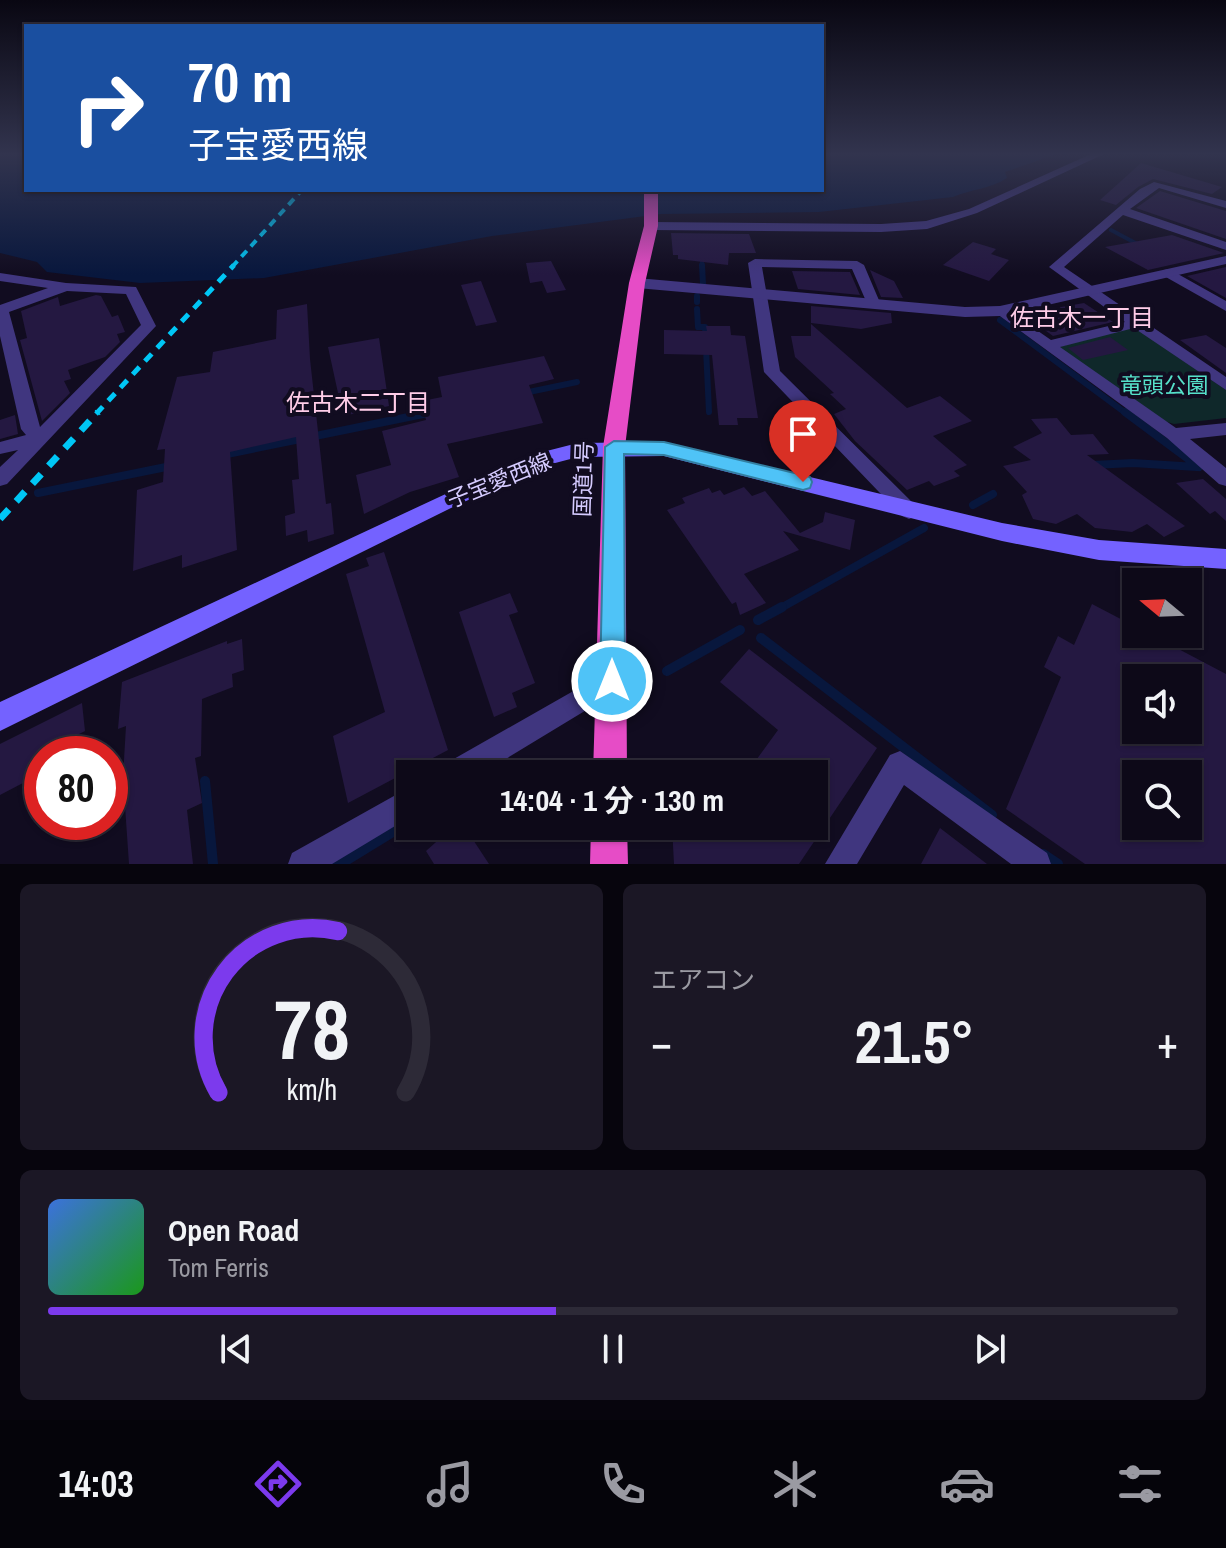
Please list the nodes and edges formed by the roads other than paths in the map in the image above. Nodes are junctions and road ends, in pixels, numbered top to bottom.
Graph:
1 (651, 194) edge
2 (1010, 194) edge
3 (1141, 194) edge
4 (1191, 194) edge
5 (1226, 205) edge
6 (1123, 211) junction
7 (651, 226) junction
8 (1226, 246) edge
9 (1226, 260) edge
10 (1169, 273) junction
11 (0, 277) edge
12 (637, 283) junction
13 (66, 287) junction
14 (1092, 291) junction
15 (759, 295) junction
16 (874, 305) junction
17 (1226, 307) edge
18 (0, 310) edge
19 (1000, 311) junction
20 (1137, 323) junction
21 (1048, 345) junction
22 (1226, 385) edge
23 (1226, 429) edge
24 (1173, 434) junction
25 (42, 436) junction
26 (614, 447) junction
27 (0, 448) edge
28 (0, 479) edge
29 (1226, 479) edge
30 (909, 511) junction
31 (1226, 559) edge
32 (612, 681) junction
33 (0, 717) edge
34 (479, 760) edge
35 (610, 760) edge
36 (396, 809) edge
37 (609, 840) edge
38 (303, 864) edge
39 (609, 864) edge
40 (840, 864) edge
41 (1036, 864) edge

1 - 7 highway, 国道1号
2 - 7 street
3 - 6 street
4 - 5 street
6 - 8 street
6 - 14 street
7 - 12 highway, 国道1号
9 - 10 street
10 - 14 street
10 - 17 street
11 - 13 street
12 - 15 street
12 - 26 highway, 国道1号
13 - 18 street
13 - 25 street
14 - 19 street
14 - 20 street
15 - 16 street
15 - 16 street
15 - 30 street
16 - 19 street
18 - 25 street
19 - 21 street
20 - 21 street
20 - 22 street
21 - 24 street
23 - 24 street
24 - 29 street
25 - 27 street
25 - 28 street
26 - 30 main road, 子宝愛西線
26 - 32 highway, 国道1号
26 - 33 main road, 子宝愛西線
30 - 31 main road, 子宝愛西線
32 - 34 street
32 - 35 highway, 国道1号
36 - 38 street
37 - 39 highway
40 - 41 street

